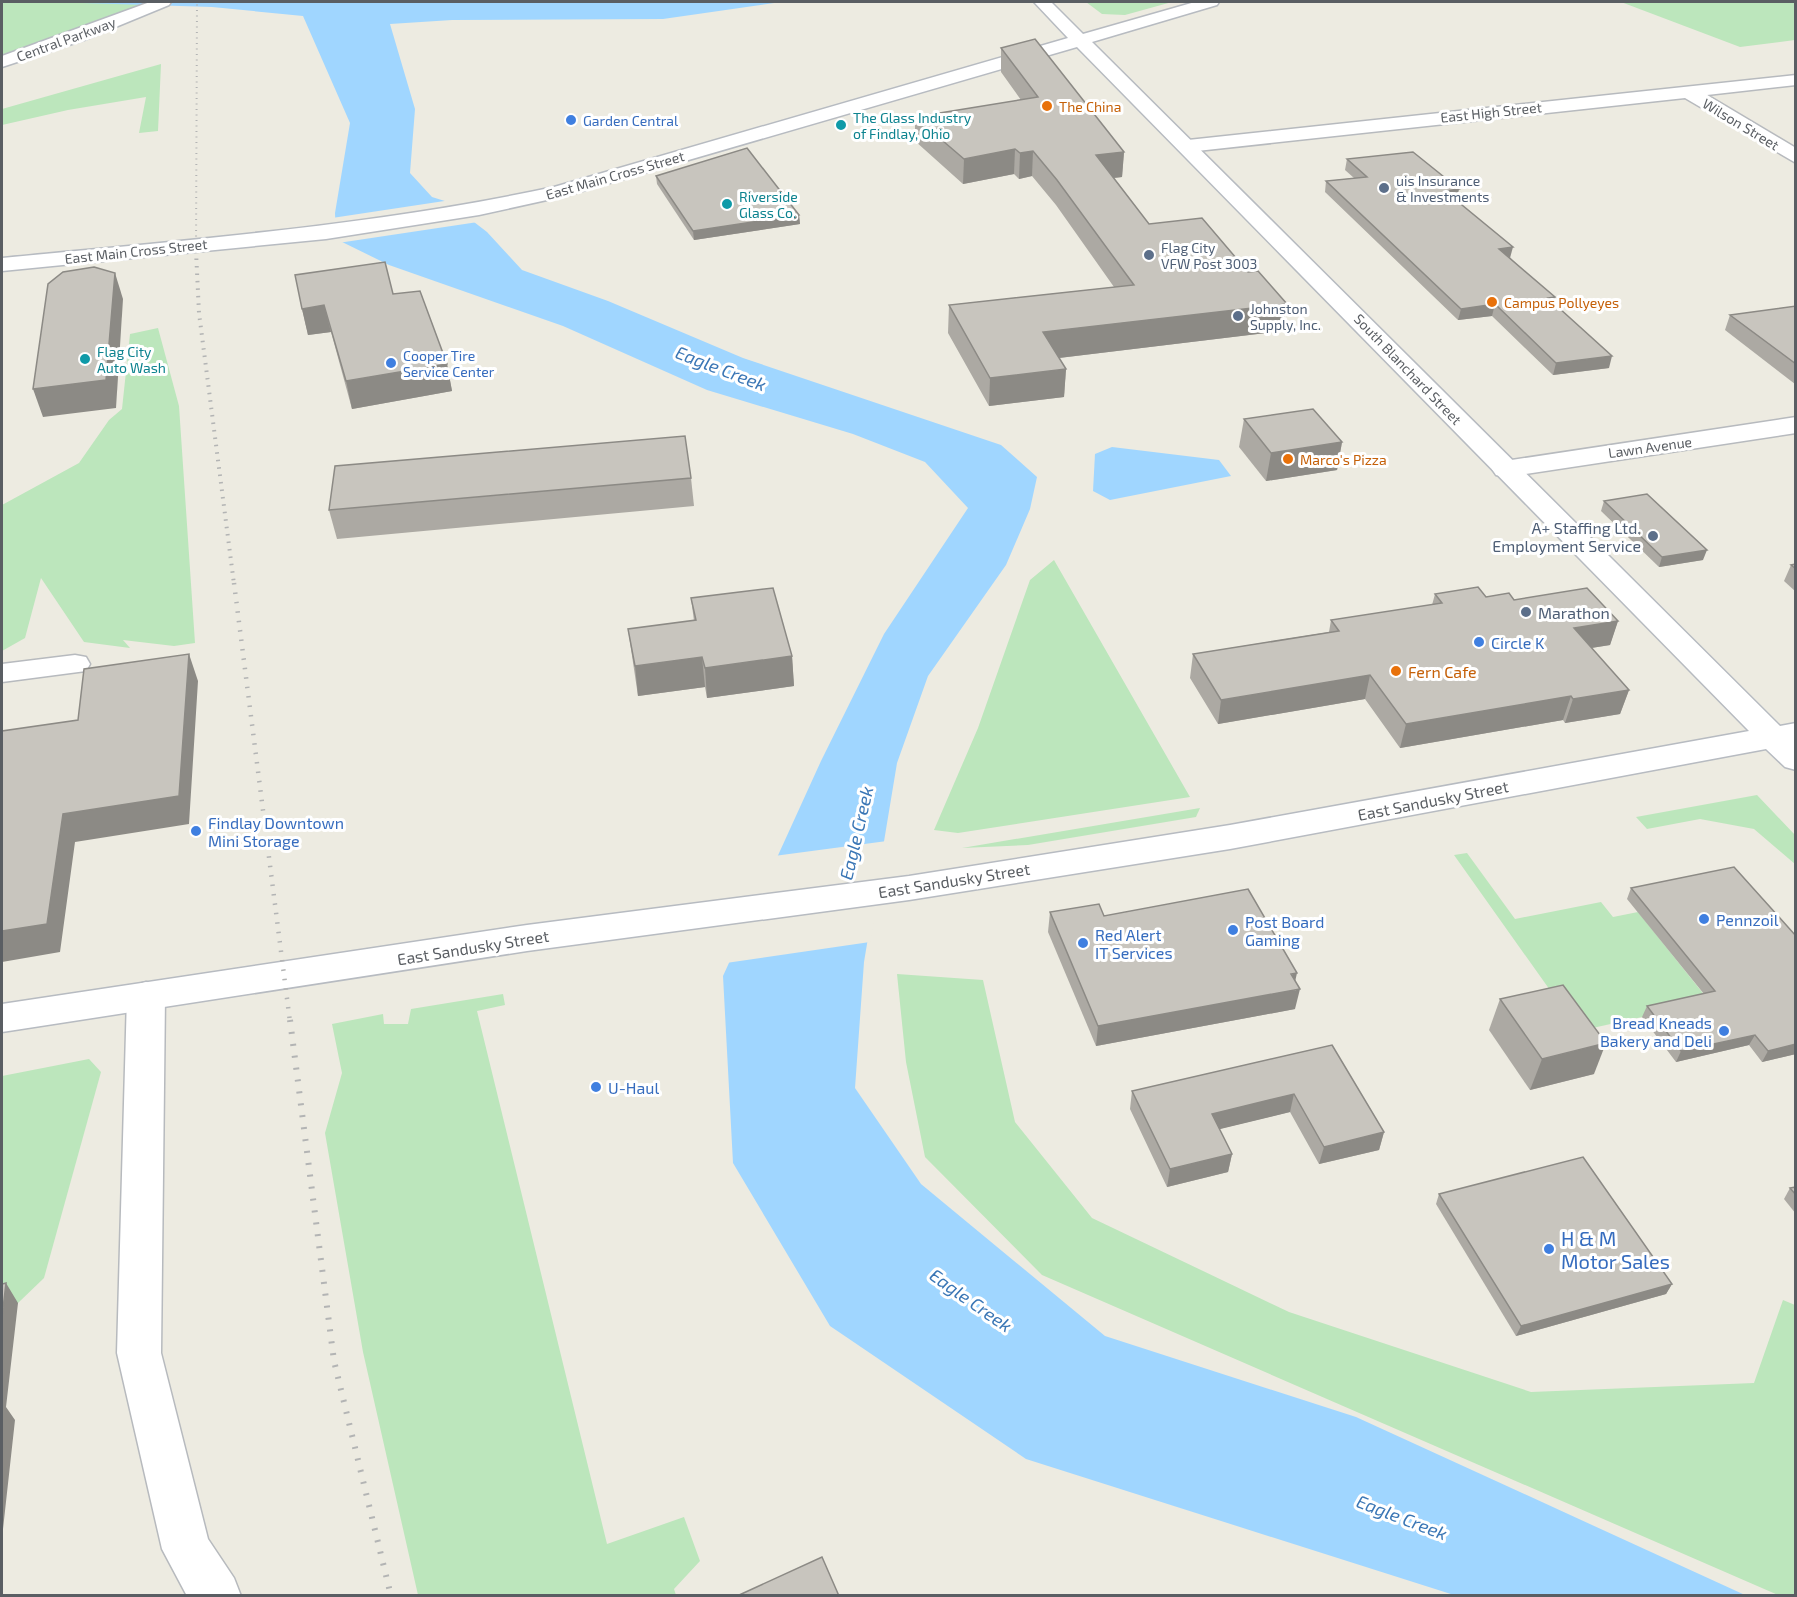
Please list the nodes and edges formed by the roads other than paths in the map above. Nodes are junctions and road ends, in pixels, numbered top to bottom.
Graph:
1 (163, 2) edge
2 (1042, 2) edge
3 (1211, 2) edge
4 (1082, 41) junction
5 (2, 62) edge
6 (1796, 80) edge
7 (1687, 91) junction
8 (1188, 146) junction
9 (1796, 158) edge
10 (2, 265) edge
11 (1796, 425) edge
12 (1505, 469) junction
13 (75, 664) dead end
14 (2, 673) edge
15 (1788, 744) edge
16 (146, 996) junction
17 (2, 1018) edge
18 (216, 1596) edge

1 - 5 main road, Central Parkway
2 - 4 main road, South Blanchard Street
3 - 4 main road, East Main Cross Street
4 - 8 main road, South Blanchard Street
4 - 10 main road, East Main Cross Street
6 - 7 main road, East High Street
7 - 8 main road, East High Street
7 - 9 main road, Wilson Street
8 - 12 main road, South Blanchard Street
11 - 12 main road, Lawn Avenue
12 - 15 main road, South Blanchard Street
13 - 14 main road
15 - 16 main road, East Sandusky Street
16 - 17 main road, East Sandusky Street
16 - 18 main road

